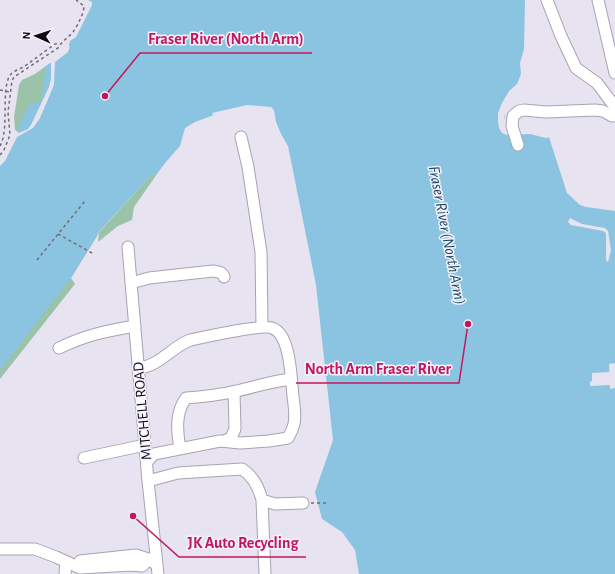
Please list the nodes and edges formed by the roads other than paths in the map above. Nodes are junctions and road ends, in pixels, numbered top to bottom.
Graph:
1 (547, 0) edge
2 (598, 0) edge
3 (615, 73) edge
4 (615, 107) edge
5 (615, 116) edge
6 (241, 137) dead end
7 (518, 146) dead end
8 (128, 247) dead end
9 (224, 277) dead end
10 (131, 282) junction
11 (135, 326) junction
12 (262, 328) junction
13 (59, 348) dead end
14 (138, 368) junction
15 (291, 379) junction
16 (234, 392) junction
17 (224, 441) junction
18 (145, 445) junction
19 (180, 449) junction
20 (84, 458) dead end
21 (147, 462) junction
22 (148, 481) junction
23 (262, 500) junction
24 (303, 503) road end
25 (0, 549) edge
26 (66, 562) junction
27 (158, 571) edge
28 (65, 574) edge
29 (265, 574) edge

1 - 4 street
2 - 3 street
5 - 7 street
6 - 12 street
8 - 10 street, MITCHELL ROAD
9 - 10 street
10 - 11 street, MITCHELL ROAD
11 - 13 street
11 - 14 street, MITCHELL ROAD
12 - 14 street
12 - 15 street
14 - 18 street, MITCHELL ROAD
15 - 16 street
15 - 17 street
16 - 17 street
16 - 19 street
17 - 19 street
18 - 20 street
18 - 21 street, MITCHELL ROAD
19 - 21 street
21 - 22 street, MITCHELL ROAD
22 - 23 street
22 - 27 street, MITCHELL ROAD
23 - 24 street
23 - 29 street
25 - 26 street
26 - 27 street
26 - 28 street

